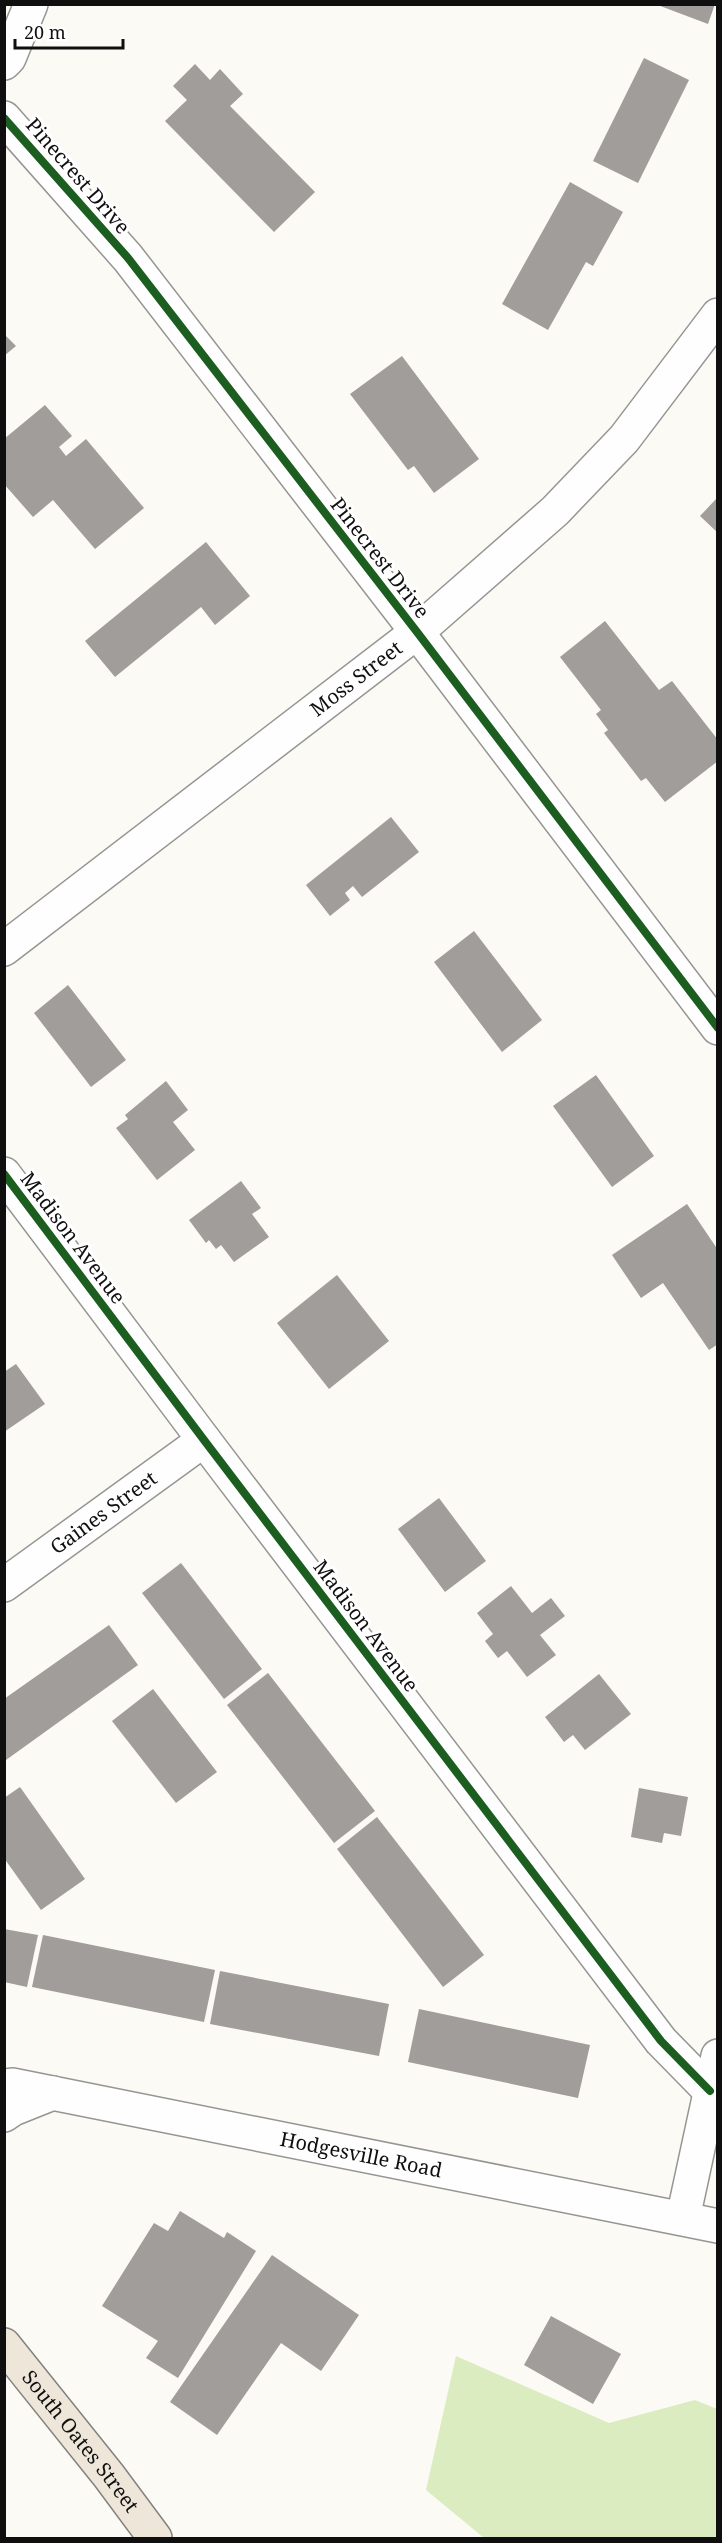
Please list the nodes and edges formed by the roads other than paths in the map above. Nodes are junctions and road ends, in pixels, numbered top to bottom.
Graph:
1 (31, 4) edge
2 (4, 63) edge
3 (4, 118) edge
4 (717, 315) edge
5 (417, 632) junction
6 (4, 949) edge
7 (717, 1028) edge
8 (4, 1174) edge
9 (204, 1440) junction
10 (4, 1585) edge
11 (717, 2056) edge
12 (710, 2091) junction
13 (6, 2092) edge
14 (683, 2218) junction
15 (717, 2226) edge
16 (4, 2345) edge
17 (155, 2538) edge

1 - 2 street
3 - 5 street, Pinecrest Drive
4 - 5 street, Moss Street
5 - 6 street, Moss Street
5 - 7 street, Pinecrest Drive
8 - 9 street, Madison Avenue
9 - 10 street, Gaines Street
9 - 12 street, Madison Avenue
11 - 12 street
12 - 14 street
13 - 14 street, Hodgesville Road
14 - 15 street, Hodgesville Road
16 - 17 main road, South Oates Street

